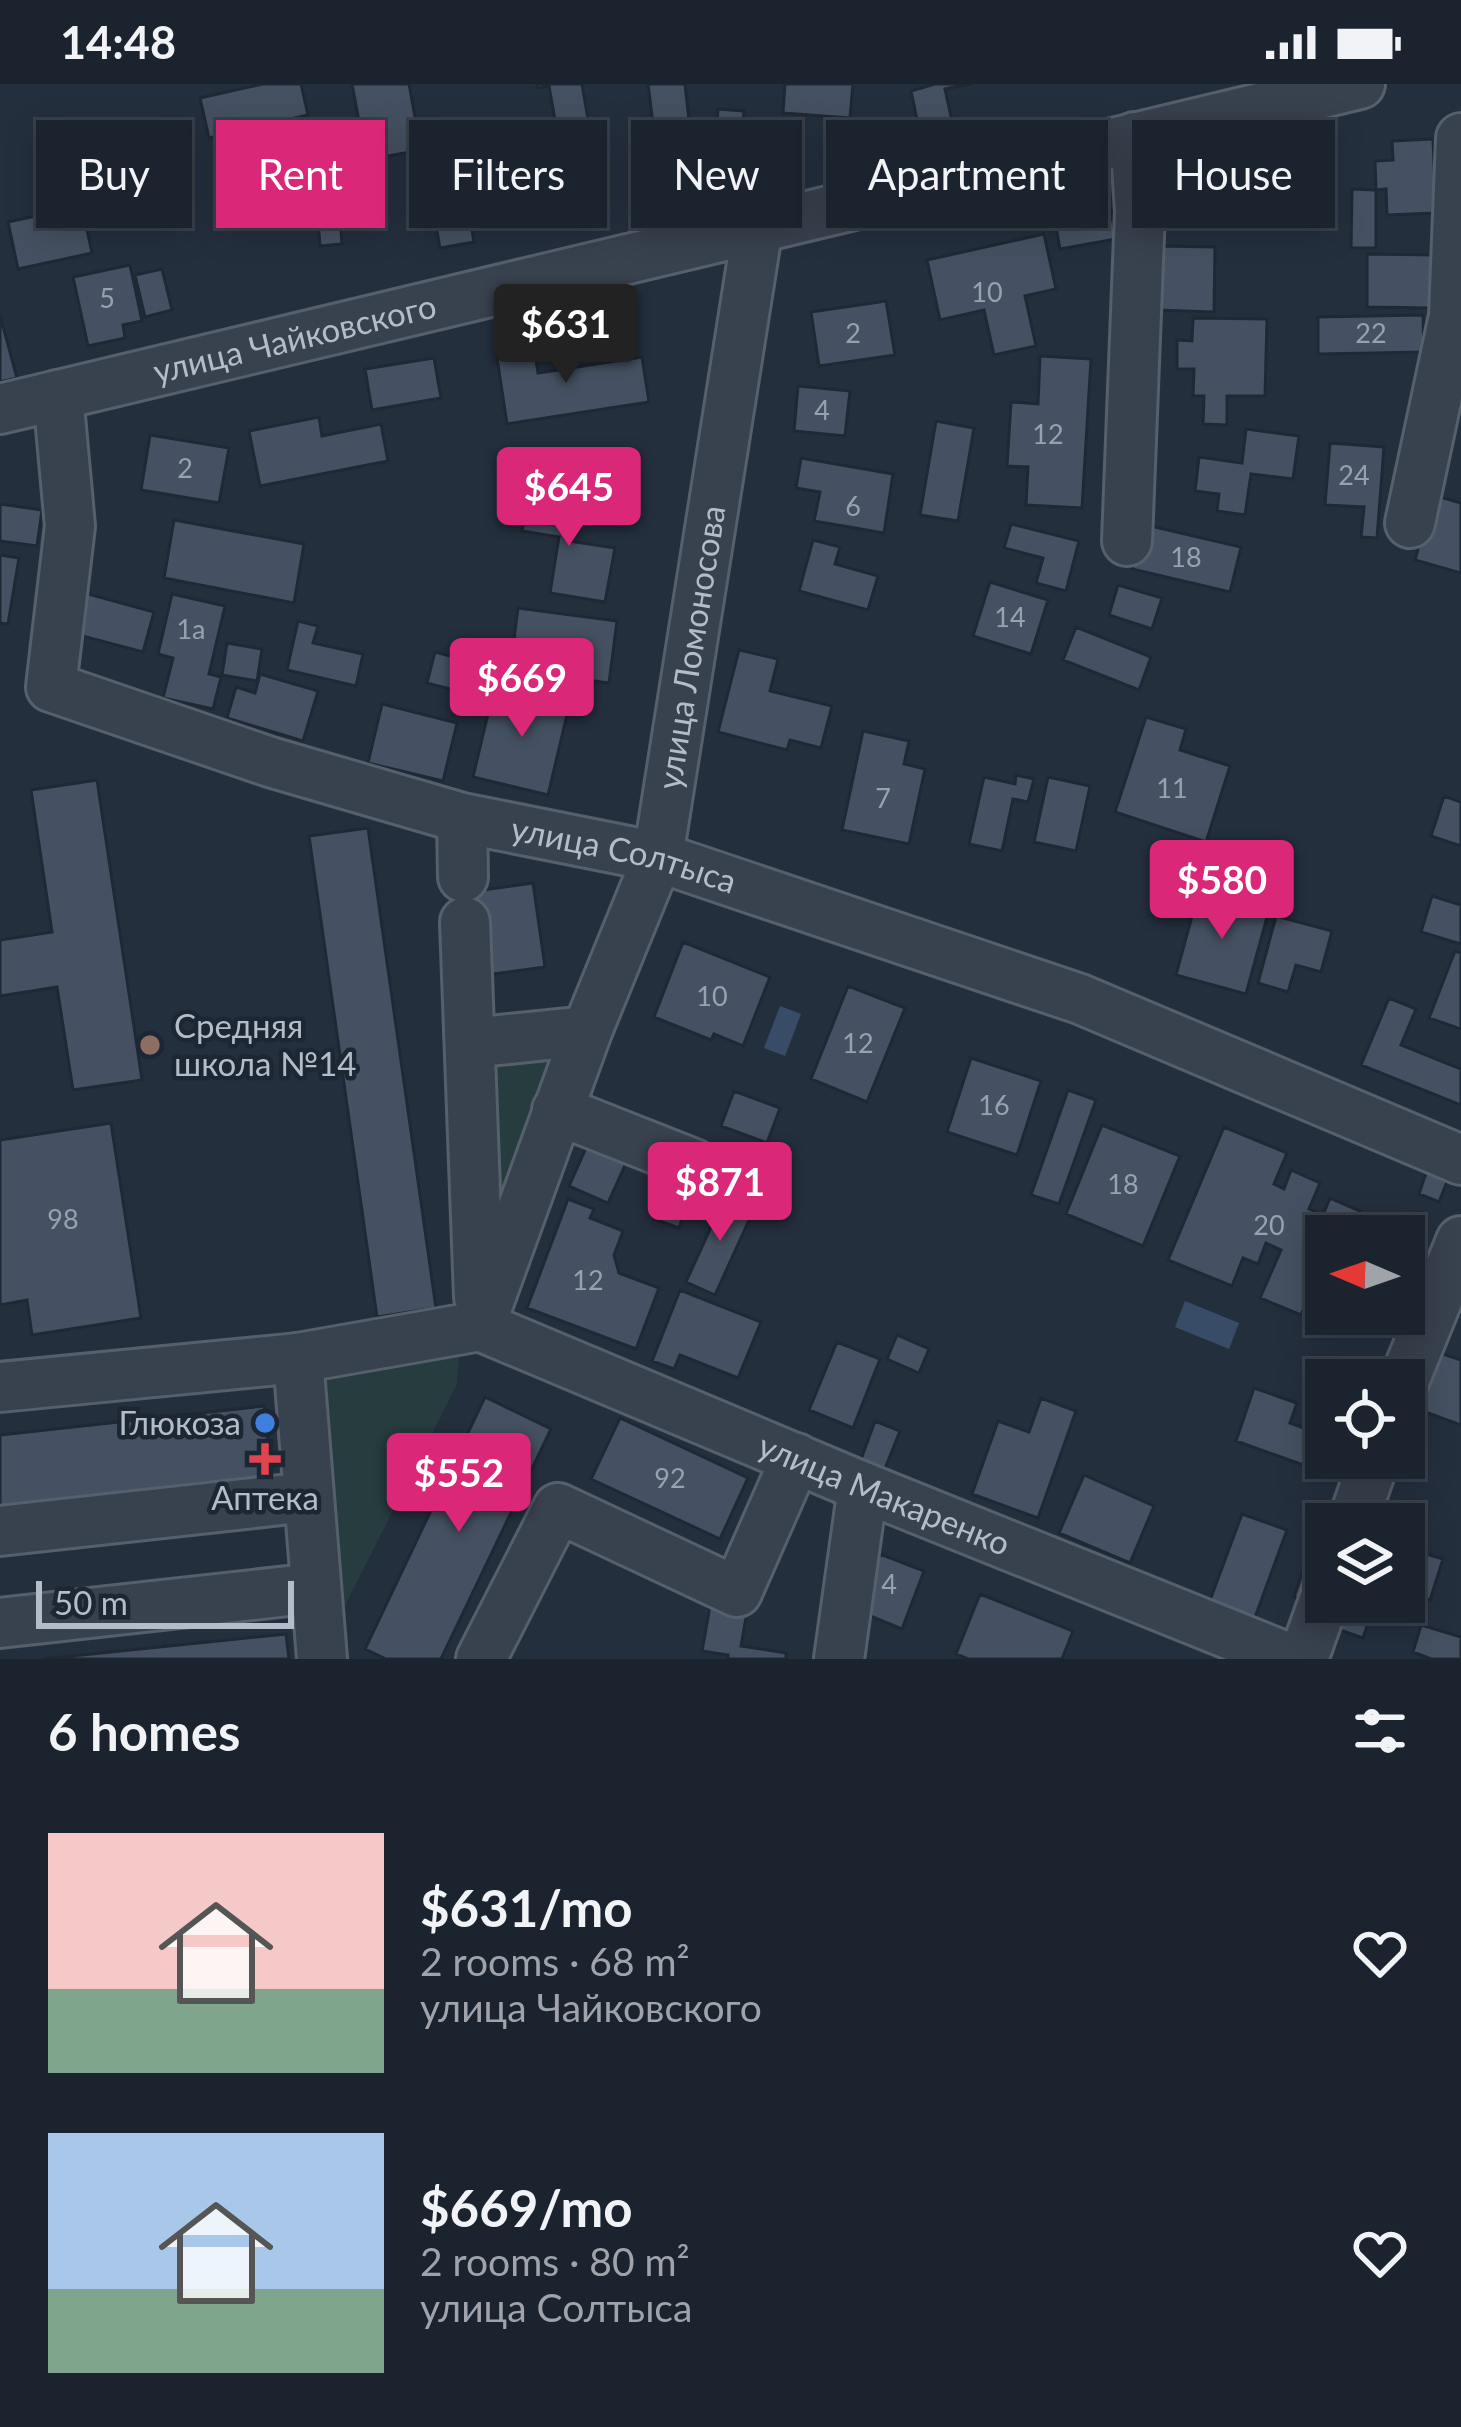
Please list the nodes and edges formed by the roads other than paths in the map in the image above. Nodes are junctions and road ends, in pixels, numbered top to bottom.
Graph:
1 (1360, 84) edge
2 (1207, 120) edge
3 (1132, 138) edge
4 (1461, 138) edge
5 (802, 216) edge
6 (750, 228) edge
7 (758, 228) edge
8 (1139, 228) edge
9 (58, 395) junction
10 (0, 410) edge
11 (1410, 523) dead end
12 (1127, 542) dead end
13 (462, 818) junction
14 (658, 857) junction
15 (587, 1031) junction
16 (470, 1043) junction
17 (557, 1110) junction
18 (1461, 1160) edge
19 (694, 1164) dead end
20 (1461, 1240) edge
21 (480, 1326) junction
22 (298, 1358) junction
23 (1413, 1359) edge
24 (0, 1387) edge
25 (796, 1459) junction
26 (862, 1487) junction
27 (308, 1497) junction
28 (0, 1531) edge
29 (315, 1588) junction
30 (0, 1623) edge
31 (1316, 1623) edge
32 (322, 1659) edge
33 (481, 1659) edge
34 (838, 1659) edge
35 (1291, 1659) edge
36 (1303, 1659) edge

1 - 2 street, улица Чайковского
3 - 5 street, улица Чайковского
4 - 11 street
6 - 9 street, улица Чайковского
7 - 14 street, улица Ломоносова
8 - 12 street
9 - 10 street, улица Чайковского
9 - 13 street, улица Солтыса
13 - 14 street, улица Солтыса
13 - 16 street
14 - 15 street, улица Ломоносова
14 - 18 street, улица Солтыса
15 - 16 street
15 - 17 street, улица Ломоносова
16 - 21 street
17 - 19 street
17 - 21 street, улица Ломоносова
20 - 23 street
21 - 22 street
21 - 25 street, улица Макаренко
22 - 24 street
22 - 27 street
25 - 26 street, улица Макаренко
25 - 33 street
26 - 34 street
26 - 35 street, улица Макаренко
27 - 28 street
27 - 29 street
29 - 30 street
29 - 32 street
31 - 36 street

